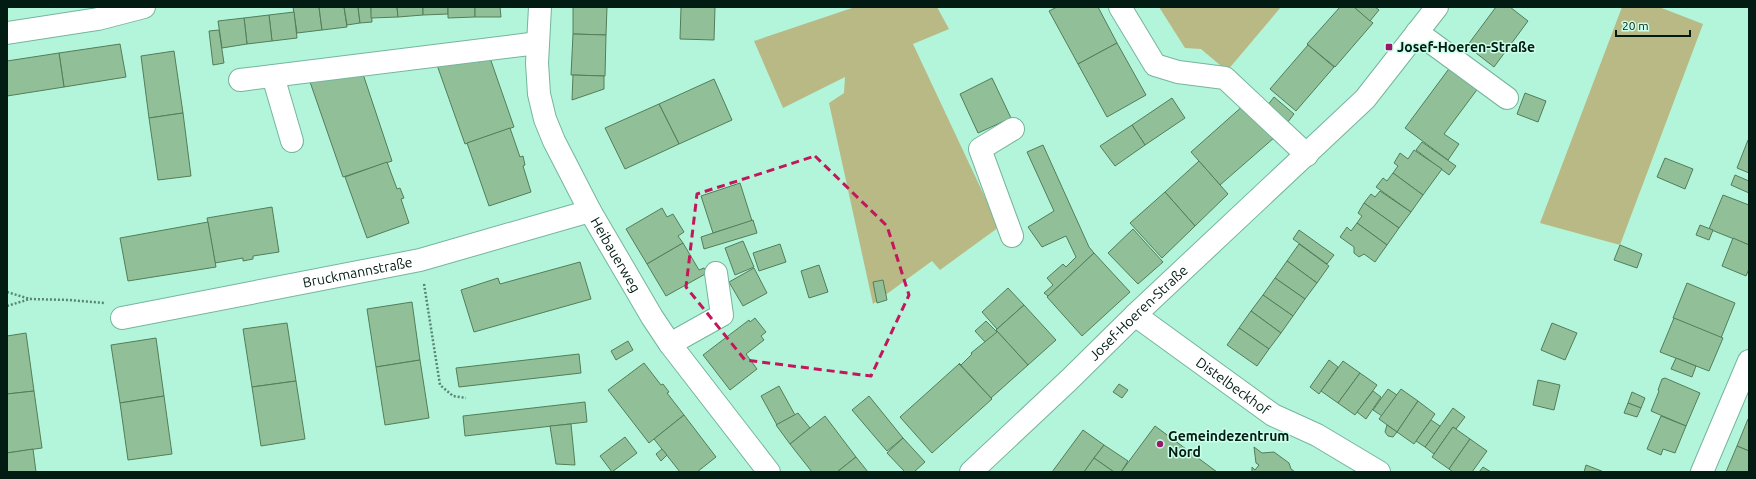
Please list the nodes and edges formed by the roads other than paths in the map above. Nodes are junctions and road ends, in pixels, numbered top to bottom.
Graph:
1 (144, 7) edge
2 (540, 7) edge
3 (1120, 7) edge
4 (1437, 7) edge
5 (1417, 32) junction
6 (7, 33) edge
7 (538, 43) junction
8 (273, 76) junction
9 (240, 80) dead end
10 (1507, 98) dead end
11 (1013, 129) dead end
12 (292, 141) dead end
13 (1307, 155) junction
14 (590, 211) junction
15 (1012, 236) dead end
16 (716, 273) dead end
17 (1135, 315) junction
18 (122, 318) road end
19 (670, 344) junction
20 (1749, 361) edge
21 (769, 472) edge
22 (970, 472) edge
23 (1378, 472) edge
24 (1702, 472) edge

1 - 6 street
2 - 7 street, Heibauerweg
3 - 13 street
4 - 5 street, Josef-Hoeren-Straße
5 - 10 street
5 - 13 street, Josef-Hoeren-Straße
7 - 8 street
7 - 14 street, Heibauerweg
8 - 9 street
8 - 12 street
11 - 15 street
13 - 17 street, Josef-Hoeren-Straße
14 - 18 street, Bruckmannstraße
14 - 19 street, Heibauerweg
16 - 19 street
17 - 22 street, Josef-Hoeren-Straße
17 - 23 street, Distelbeckhof
19 - 21 street, Heibauerweg
20 - 24 street

